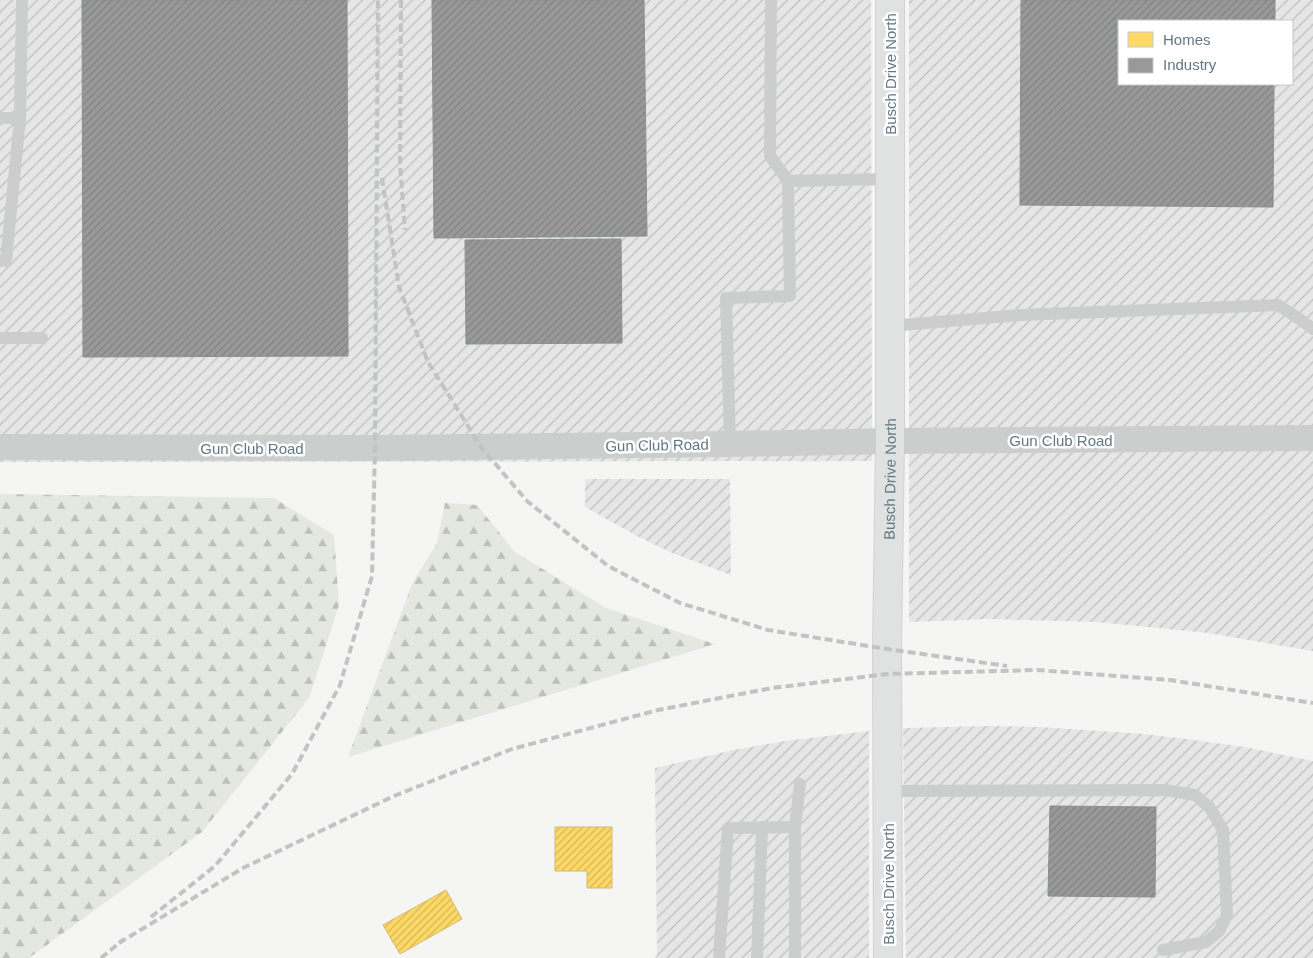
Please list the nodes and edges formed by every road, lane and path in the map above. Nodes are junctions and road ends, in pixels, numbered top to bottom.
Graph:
1 (22, 0) edge
2 (771, 0) edge
3 (890, 0) edge
4 (0, 118) edge
5 (20, 118) junction
6 (890, 179) junction
7 (788, 181) junction
8 (0, 261) edge
9 (890, 326) junction
10 (1313, 329) edge
11 (0, 338) edge
12 (42, 338) dead end
13 (1313, 438) edge
14 (890, 441) junction
15 (730, 444) junction
16 (0, 447) edge
17 (800, 784) dead end
18 (888, 791) junction
19 (762, 827) junction
20 (795, 827) junction
21 (1163, 950) dead end
22 (719, 958) edge
23 (757, 958) edge
24 (795, 958) edge
25 (888, 958) edge

1 - 5 lane
2 - 7 lane
3 - 6 street, Busch Drive North
4 - 5 lane
5 - 8 lane
6 - 7 lane
6 - 9 street, Busch Drive North
7 - 15 lane
9 - 10 lane
9 - 14 street, Busch Drive North
11 - 12 lane
13 - 14 street, Gun Club Road
14 - 15 street, Gun Club Road
14 - 18 street, Busch Drive North
15 - 16 street, Gun Club Road
17 - 20 lane
18 - 21 lane
18 - 25 street, Busch Drive North
19 - 20 lane
19 - 22 lane
19 - 23 lane
20 - 24 lane

